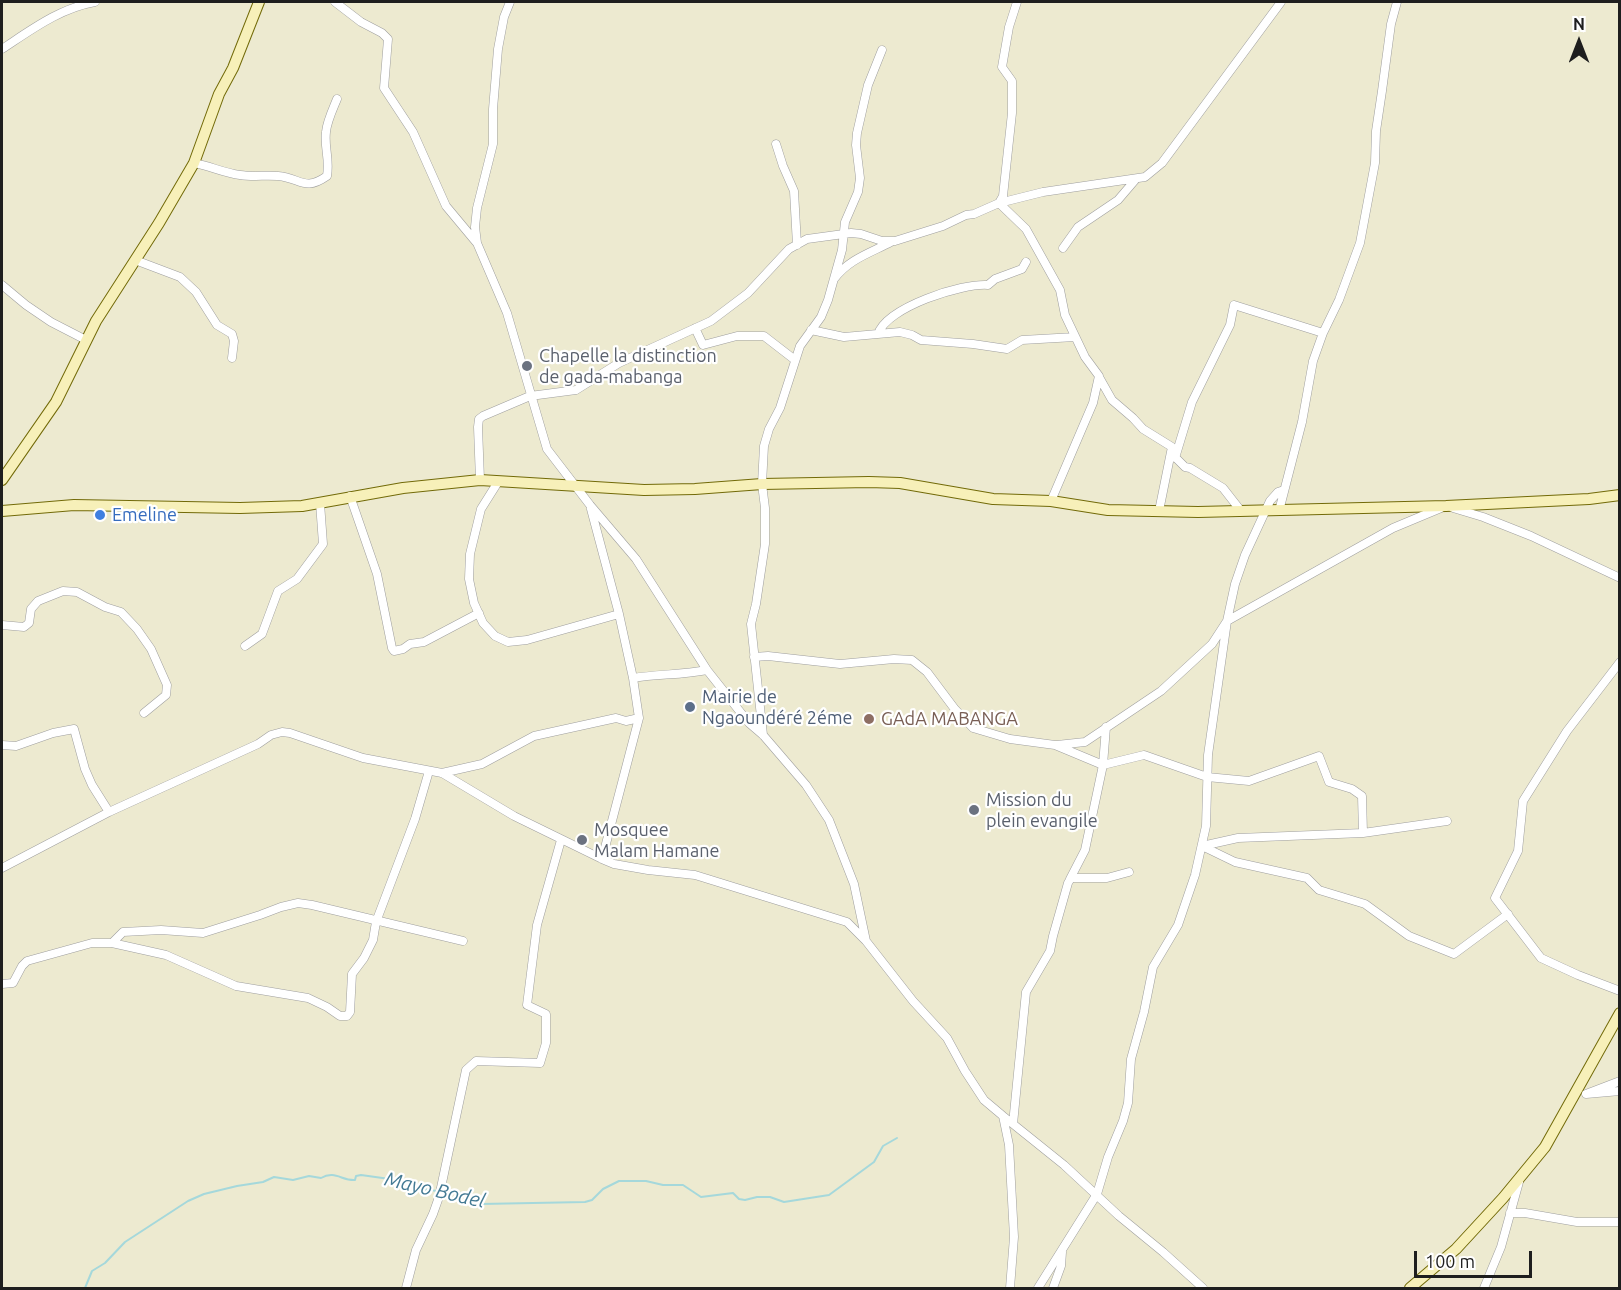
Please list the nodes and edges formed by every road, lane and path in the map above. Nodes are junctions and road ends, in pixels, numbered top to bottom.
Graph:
1 (95, 2) edge
2 (259, 2) edge
3 (335, 2) edge
4 (510, 2) edge
5 (1017, 2) edge
6 (1281, 2) edge
7 (1397, 2) edge
8 (2, 49) edge
9 (882, 50) dead end
10 (337, 99) dead end
11 (776, 144) dead end
12 (194, 163) junction
13 (1137, 179) junction
14 (999, 203) junction
15 (844, 235) junction
16 (895, 241) junction
17 (477, 243) junction
18 (797, 245) junction
19 (1063, 248) dead end
20 (135, 260) junction
21 (1026, 262) dead end
22 (834, 280) junction
23 (2, 285) edge
24 (695, 328) junction
25 (811, 330) junction
26 (1323, 333) junction
27 (878, 334) junction
28 (1075, 337) junction
29 (86, 340) junction
30 (232, 358) dead end
31 (795, 360) junction
32 (1099, 376) junction
33 (530, 396) junction
34 (1174, 456) junction
35 (2, 480) edge
36 (480, 480) junction
37 (498, 482) junction
38 (762, 484) junction
39 (576, 487) junction
40 (1284, 490) junction
41 (1620, 495) edge
42 (350, 496) junction
43 (1051, 501) junction
44 (320, 503) junction
45 (590, 506) junction
46 (1446, 506) junction
47 (1159, 511) junction
48 (1241, 511) junction
49 (1267, 511) junction
50 (1279, 511) junction
51 (2, 512) edge
52 (1620, 578) edge
53 (479, 614) junction
54 (619, 614) junction
55 (1227, 621) junction
56 (2, 625) edge
57 (245, 646) dead end
58 (754, 657) junction
59 (1620, 662) edge
60 (707, 670) junction
61 (633, 678) junction
62 (144, 713) dead end
63 (639, 718) junction
64 (1106, 727) junction
65 (763, 735) junction
66 (2, 745) edge
67 (1055, 745) junction
68 (1103, 765) junction
69 (429, 771) junction
70 (442, 773) junction
71 (1207, 777) junction
72 (109, 812) junction
73 (1447, 821) dead end
74 (1363, 833) junction
75 (561, 840) junction
76 (1202, 846) junction
77 (602, 860) junction
78 (2, 868) edge
79 (1129, 872) dead end
80 (1068, 883) junction
81 (1508, 914) junction
82 (376, 922) junction
83 (463, 941) dead end
84 (866, 941) junction
85 (112, 943) junction
86 (2, 984) edge
87 (1620, 991) edge
88 (1620, 1013) edge
89 (1620, 1081) edge
90 (1620, 1091) edge
91 (1586, 1094) junction
92 (1574, 1097) junction
93 (1003, 1116) junction
94 (1013, 1124) junction
95 (1520, 1178) junction
96 (1097, 1194) junction
97 (1510, 1213) junction
98 (1620, 1222) edge
99 (1062, 1252) junction
100 (406, 1288) edge
101 (1010, 1288) edge
102 (1038, 1288) edge
103 (1053, 1288) edge
104 (1203, 1288) edge
105 (1410, 1288) edge
106 (1484, 1288) edge

1 - 8 street
2 - 12 street
3 - 17 street
4 - 17 street
5 - 14 street
6 - 13 street
7 - 26 street
9 - 15 street
10 - 12 street
11 - 18 street
12 - 20 street
13 - 14 street
13 - 19 street
14 - 16 street
14 - 28 street
15 - 16 street
15 - 18 street
15 - 22 street
16 - 22 street
17 - 33 street
18 - 24 street
20 - 29 street
20 - 30 street
21 - 27 street
22 - 25 street
23 - 29 street
24 - 31 street
24 - 33 street
25 - 27 street
25 - 31 street
26 - 34 street
26 - 40 street
27 - 28 street
28 - 32 street
29 - 35 street
31 - 38 street
32 - 34 street
32 - 43 street
33 - 36 street
33 - 39 street
34 - 47 street
34 - 48 street
36 - 37 street
36 - 42 street
37 - 39 street
37 - 53 street
38 - 39 street
38 - 43 street
38 - 58 street
39 - 45 street
40 - 49 street
40 - 50 street
41 - 46 street
42 - 44 street
42 - 53 street
43 - 47 street
44 - 51 street
44 - 57 street
45 - 54 street
45 - 60 street
46 - 50 street
46 - 52 street
46 - 55 street
47 - 48 street
48 - 49 street
49 - 50 street
49 - 55 street
53 - 54 street
54 - 61 street
55 - 64 street
55 - 71 street
56 - 62 street
58 - 65 street
58 - 67 street
59 - 81 street
60 - 61 street
60 - 65 street
61 - 63 street
63 - 70 street
63 - 77 street
64 - 67 street
64 - 68 street
65 - 84 street
66 - 72 street
67 - 68 street
68 - 71 street
68 - 80 street
69 - 70 street
69 - 72 street
69 - 82 street
70 - 75 street
71 - 74 street
71 - 76 street
72 - 78 street
73 - 74 street
74 - 76 street
75 - 77 street
75 - 100 street
76 - 81 street
76 - 96 street
77 - 84 street
79 - 80 street
80 - 94 street
81 - 87 street
82 - 83 street
82 - 85 street
82 - 85 street
84 - 93 street
85 - 86 street
88 - 92 street
89 - 91 street
90 - 91 street
91 - 92 street
92 - 95 street
93 - 94 street
93 - 101 street
94 - 96 street
95 - 97 street
95 - 105 street
96 - 99 street
96 - 104 street
97 - 98 street
97 - 106 street
99 - 102 street
99 - 103 street

